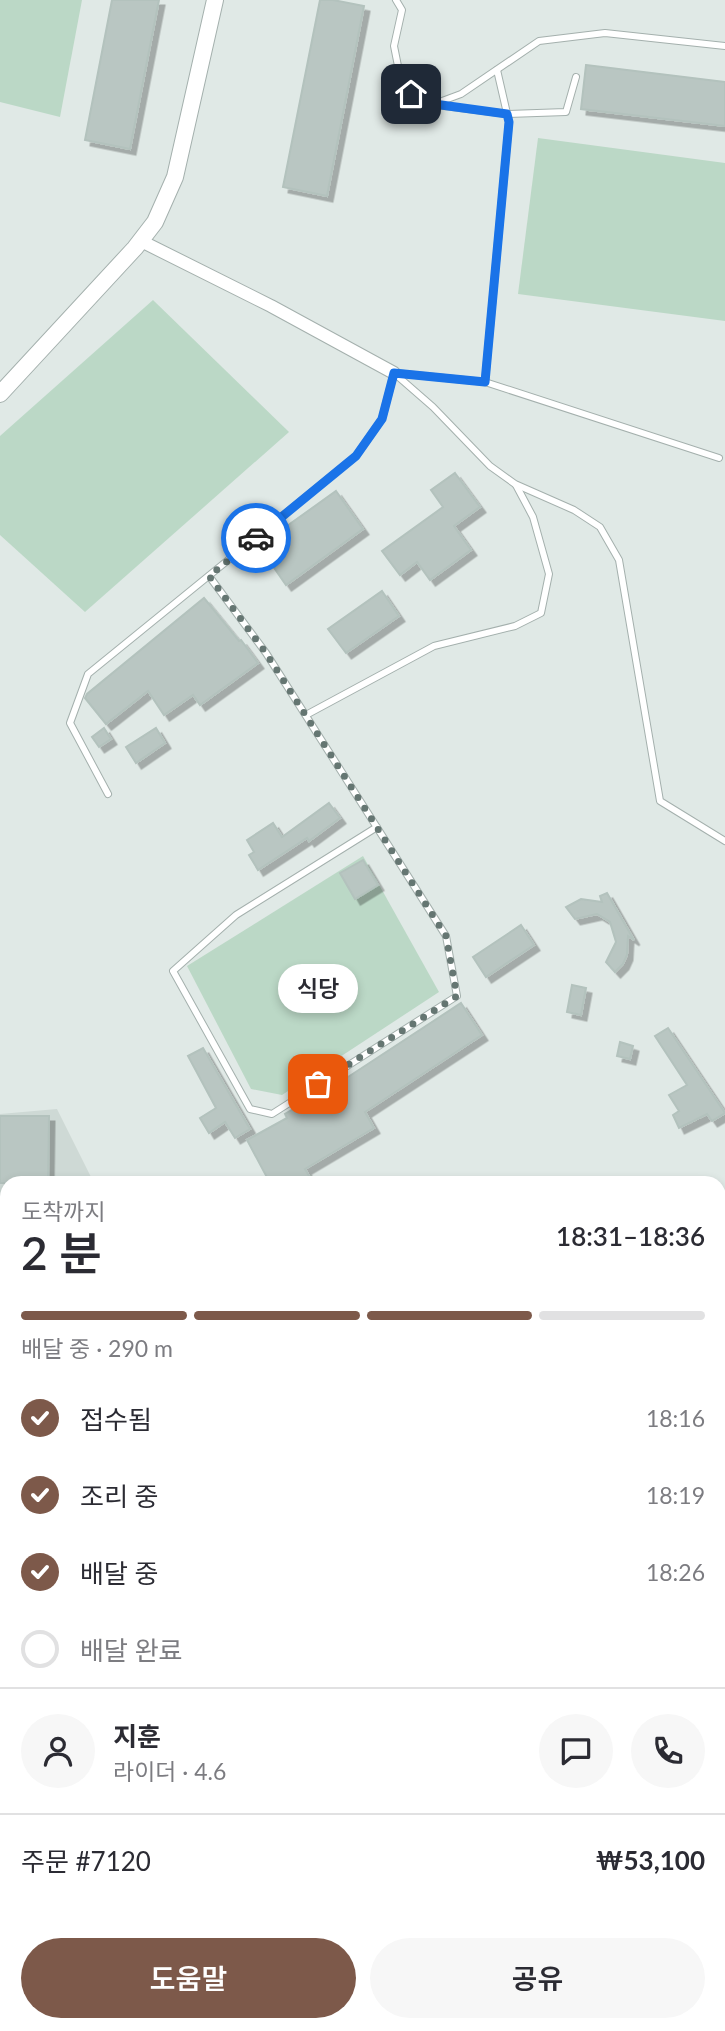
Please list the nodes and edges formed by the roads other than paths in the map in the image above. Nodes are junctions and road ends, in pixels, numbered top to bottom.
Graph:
1 (215, 0) edge
2 (396, 0) edge
3 (725, 46) edge
4 (497, 70) junction
5 (576, 77) dead end
6 (434, 104) junction
7 (507, 114) junction
8 (141, 241) junction
9 (394, 373) junction
10 (485, 382) junction
11 (0, 394) edge
12 (719, 458) dead end
13 (515, 484) junction
14 (209, 576) junction
15 (306, 715) junction
16 (108, 794) dead end
17 (377, 827) junction
18 (725, 841) edge

1 - 8 street
2 - 6 lane
3 - 4 lane
4 - 6 lane
4 - 7 lane
5 - 7 lane
6 - 7 lane
7 - 10 lane
8 - 9 street
8 - 11 street
9 - 10 lane
9 - 13 lane
9 - 14 lane
10 - 12 lane
13 - 15 lane
13 - 18 lane
14 - 15 lane
14 - 16 lane
15 - 17 lane
17 - 17 lane

